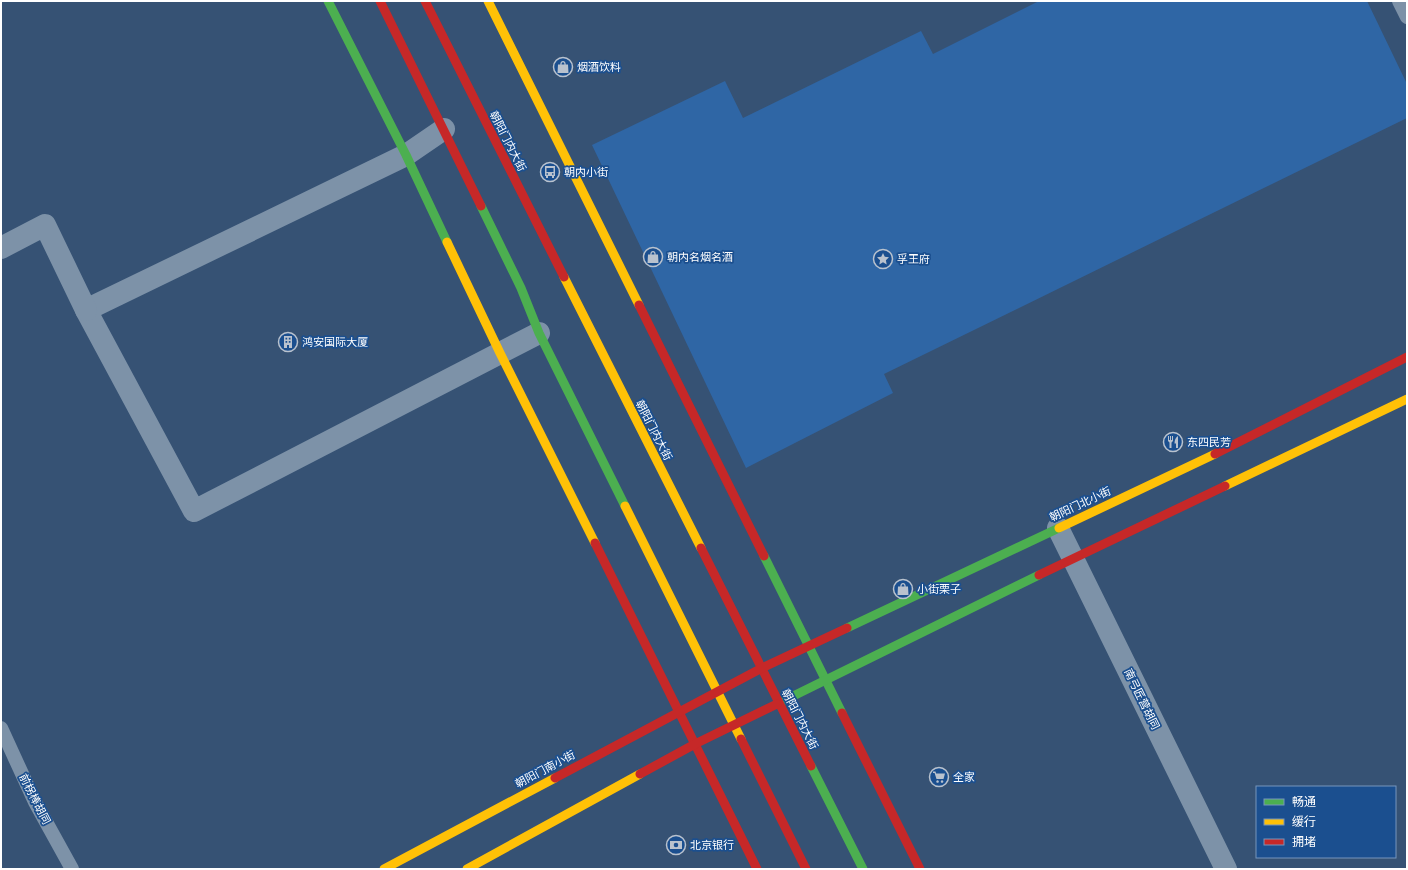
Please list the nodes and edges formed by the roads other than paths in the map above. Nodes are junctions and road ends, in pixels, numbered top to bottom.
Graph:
1 (328, 1) edge
2 (380, 1) edge
3 (424, 1) edge
4 (488, 1) edge
5 (1399, 1) edge
6 (1407, 17) edge
7 (444, 129) junction
8 (406, 154) junction
9 (1, 248) edge
10 (86, 310) junction
11 (540, 333) junction
12 (500, 353) junction
13 (1407, 357) edge
14 (1407, 399) edge
15 (1058, 528) junction
16 (1072, 559) junction
17 (810, 646) junction
18 (762, 668) junction
19 (827, 680) junction
20 (717, 691) junction
21 (779, 703) junction
22 (679, 711) junction
23 (734, 725) junction
24 (1, 728) edge
25 (695, 744) junction
26 (72, 869) edge
27 (384, 869) edge
28 (467, 869) edge
29 (757, 869) edge
30 (806, 869) edge
31 (863, 869) edge
32 (920, 869) edge
33 (1226, 869) edge

1 - 8 main road
2 - 7 main road
3 - 18 main road, 朝阳门内大街
4 - 17 main road
5 - 6 lane
7 - 8 street
7 - 11 main road
8 - 10 street
8 - 12 main road
9 - 10 street
10 - 12 street
11 - 12 street
11 - 20 main road
12 - 22 main road
13 - 15 main road, 朝阳门北小街
14 - 16 main road
15 - 16 street, 南弓匠营胡同
15 - 17 main road, 朝阳门北小街
16 - 19 main road
16 - 33 street, 南弓匠营胡同
17 - 18 main road, 朝阳门北小街
17 - 19 main road
18 - 20 main road, 朝阳门北小街
18 - 21 main road, 朝阳门内大街
19 - 21 main road
19 - 32 main road
20 - 22 main road, 朝阳门南小街
20 - 23 main road
21 - 23 main road
21 - 31 main road, 朝阳门内大街
22 - 25 main road
22 - 27 main road, 朝阳门南小街
23 - 25 main road
23 - 30 main road
24 - 26 lane, 前柺棒胡同
25 - 28 main road
25 - 29 main road

